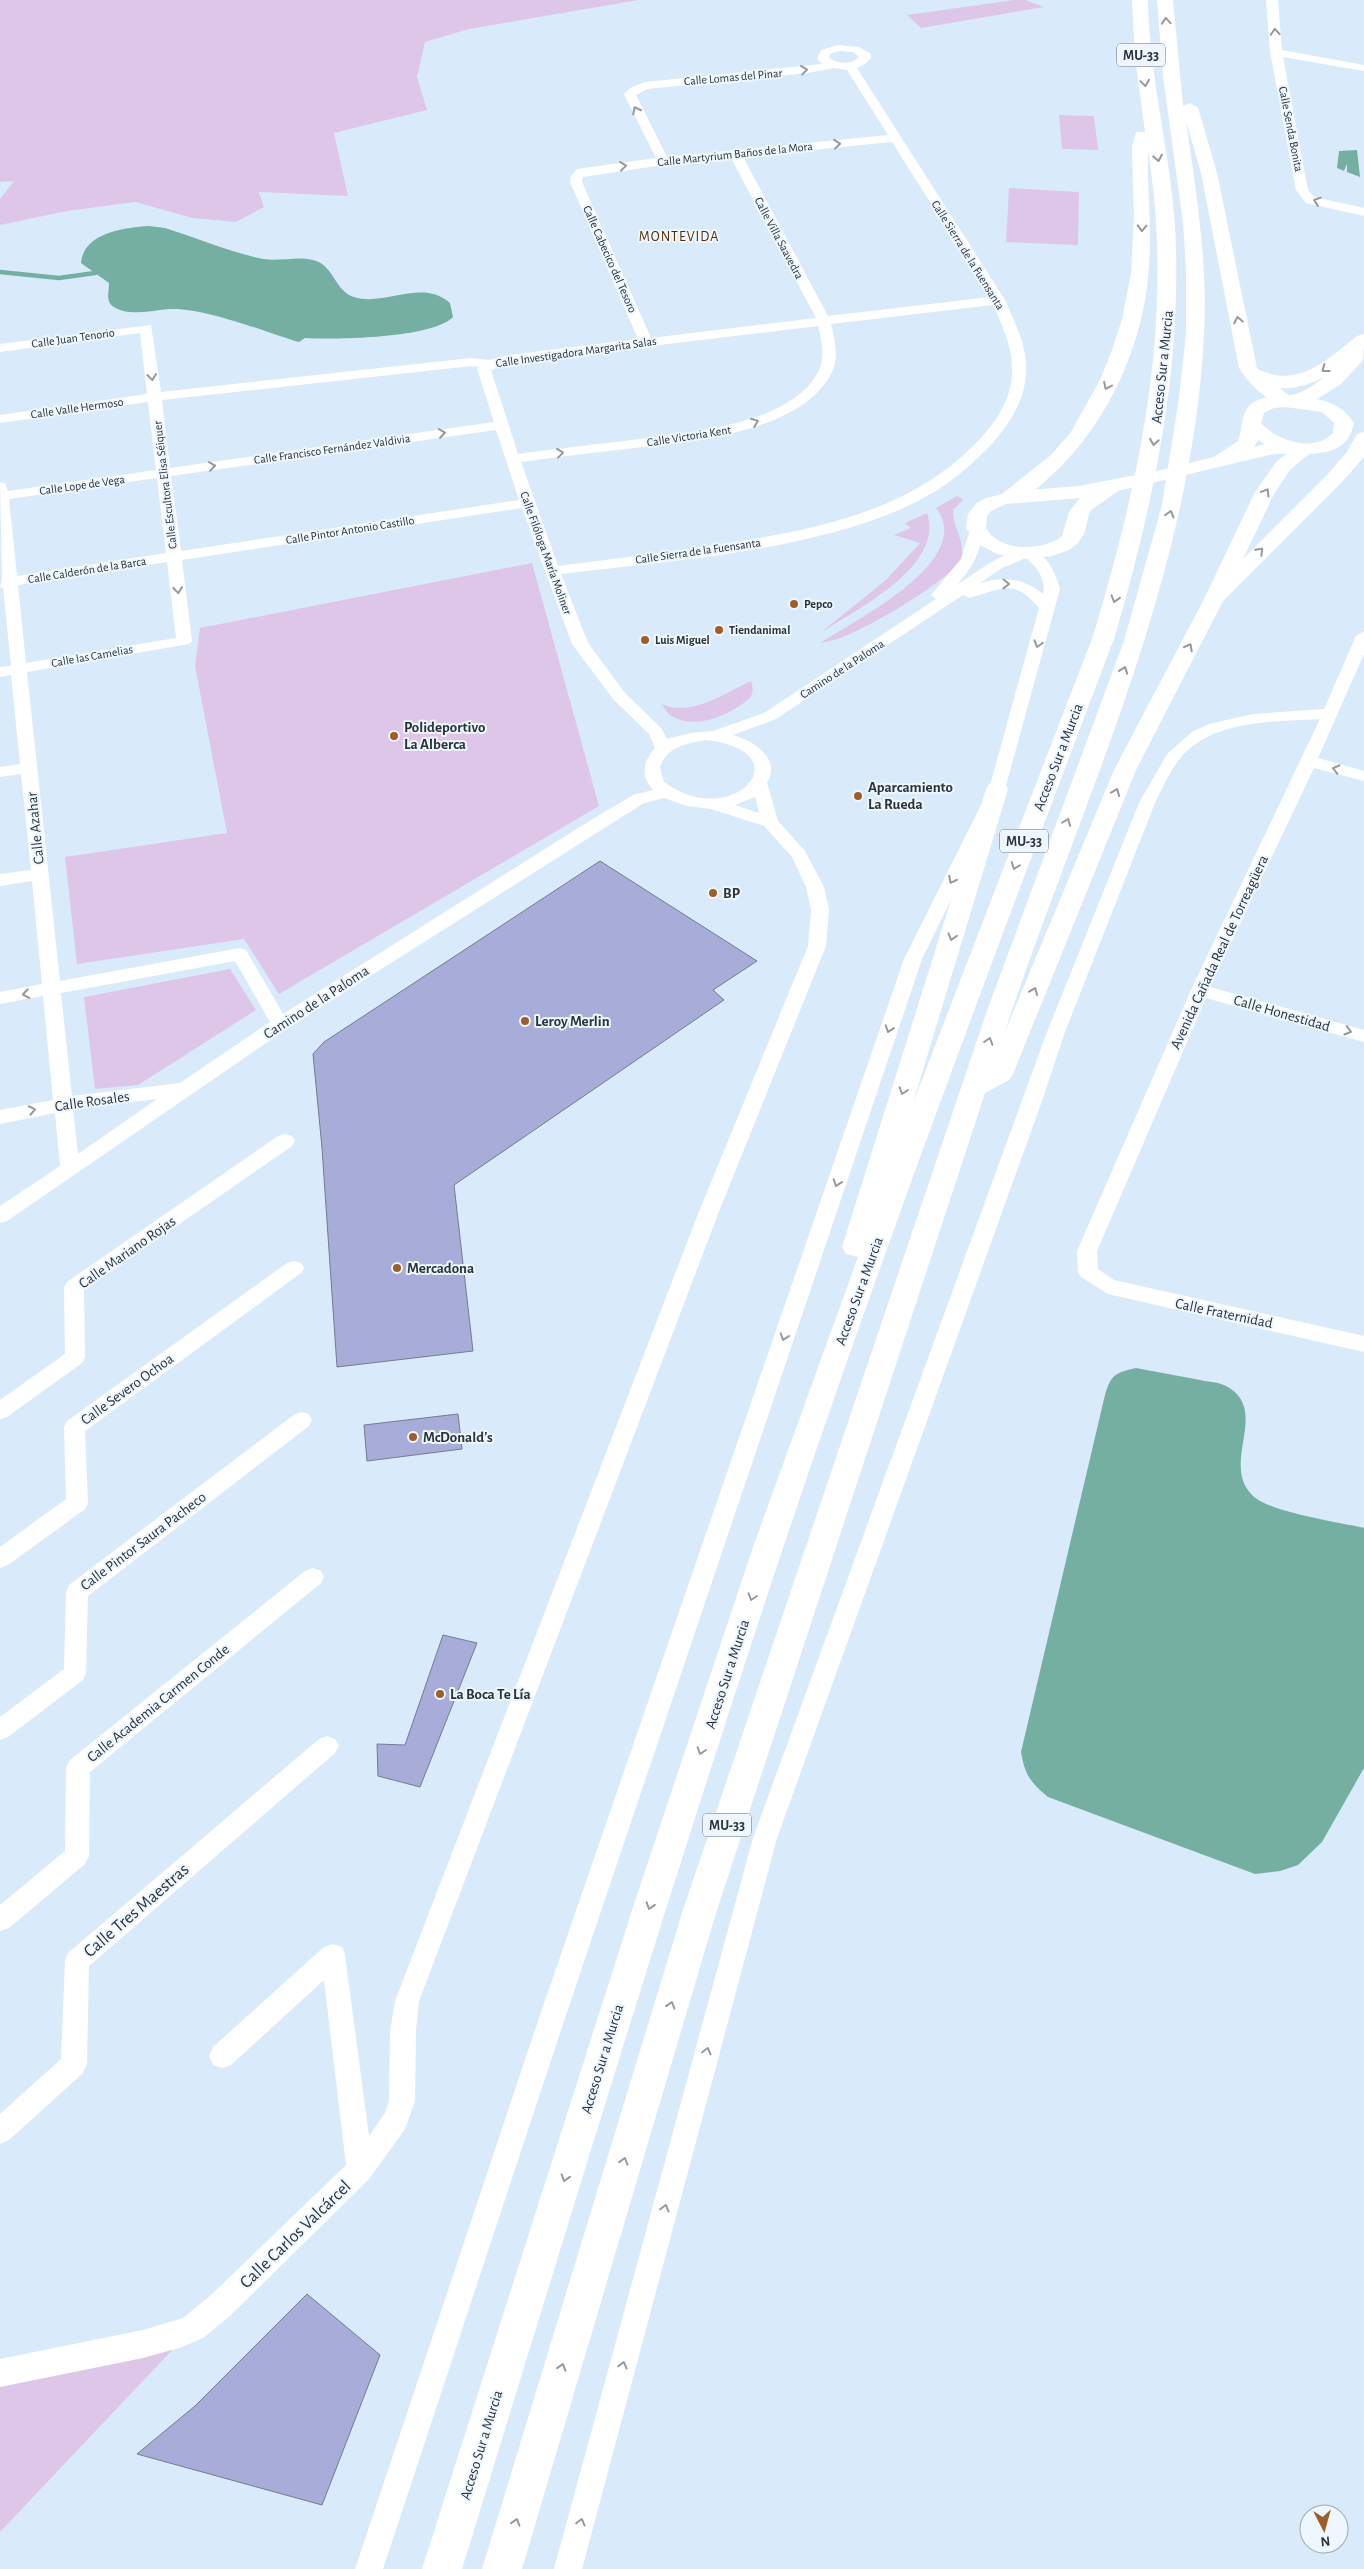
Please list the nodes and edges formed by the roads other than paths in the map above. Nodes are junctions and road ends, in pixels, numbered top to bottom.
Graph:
1 (1140, 0) edge
2 (1165, 0) edge
3 (1272, 0) edge
4 (1276, 52) junction
5 (833, 65) junction
6 (850, 66) junction
7 (1364, 68) edge
8 (1171, 76) junction
9 (1148, 110) junction
10 (895, 138) junction
11 (735, 154) junction
12 (663, 161) junction
13 (577, 176) joint
14 (1364, 212) edge
15 (998, 300) junction
16 (824, 321) junction
17 (146, 328) joint
18 (1364, 340) edge
19 (646, 342) junction
20 (1364, 347) edge
21 (0, 348) edge
22 (489, 364) junction
23 (1248, 368) junction
24 (1364, 368) edge
25 (154, 397) junction
26 (1291, 400) junction
27 (1340, 418) junction
28 (0, 419) edge
29 (1251, 424) junction
30 (501, 425) junction
31 (1364, 438) edge
32 (1297, 447) junction
33 (512, 459) junction
34 (1215, 463) junction
35 (164, 473) junction
36 (1112, 486) junction
37 (0, 493) edge
38 (1016, 497) junction
39 (527, 503) junction
40 (1075, 523) junction
41 (976, 530) junction
42 (1027, 553) junction
43 (174, 557) junction
44 (552, 571) junction
45 (5, 582) edge
46 (1214, 599) junction
47 (1048, 609) junction
48 (914, 622) junction
49 (1364, 636) edge
50 (184, 641) joint
51 (19, 669) junction
52 (0, 672) edge
53 (1329, 714) junction
54 (770, 716) junction
55 (648, 723) junction
56 (714, 736) junction
57 (688, 738) junction
58 (663, 750) junction
59 (753, 751) junction
60 (1308, 761) junction
61 (29, 768) junction
62 (0, 772) edge
63 (1364, 776) edge
64 (653, 780) junction
65 (759, 783) junction
66 (997, 789) junction
67 (665, 794) junction
68 (639, 799) junction
69 (716, 804) junction
70 (770, 822) junction
71 (40, 874) junction
72 (0, 880) edge
73 (52, 989) junction
74 (1200, 990) junction
75 (0, 998) edge
76 (280, 1024) junction
77 (1364, 1036) edge
78 (974, 1087) junction
79 (184, 1088) junction
80 (64, 1104) junction
81 (0, 1116) edge
82 (285, 1141) dead end
83 (70, 1170) junction
84 (0, 1216) edge
85 (294, 1268) dead end
86 (1088, 1272) joint
87 (1364, 1344) edge
88 (0, 1411) edge
89 (302, 1420) dead end
90 (766, 1550) junction
91 (0, 1558) edge
92 (313, 1577) dead end
93 (0, 1730) edge
94 (327, 1746) dead end
95 (0, 1920) edge
96 (222, 2056) dead end
97 (0, 2131) edge
98 (360, 2170) junction
99 (0, 2373) edge
100 (369, 2569) edge
101 (442, 2569) edge
102 (502, 2569) edge
103 (568, 2569) edge

1 -> 9 main road, Acceso Sur a Murcia / MU-33
8 -> 2 main road, Acceso Sur a Murcia / MU-33
4 -> 3 street, Calle Senda Bonita
4 - 7 street
14 -> 4 street, Calle Senda Bonita
5 - 6 street, Calle Lomas del Pinar
5 - 6 street
12 -> 5 street, Calle Lomas del Pinar
6 - 10 street, Calle Sierra de la Fuensanta
23 -> 8 main road
78 -> 8 main road, Acceso Sur a Murcia / MU-33
9 -> 38 main road
9 -> 90 main road, Acceso Sur a Murcia / MU-33
11 -> 10 street, Calle Martyrium Baños de la Mora
10 - 15 street, Calle Sierra de la Fuensanta
11 - 12 street, Calle Martyrium Baños de la Mora
11 - 16 street, Calle Villa Saavedra
13 -> 12 street, Calle Martyrium Baños de la Mora
13 - 19 street, Calle Cabecico del Tesoro
15 - 16 street, Calle Investigadora Margarita Salas
15 - 44 street, Calle Sierra de la Fuensanta
16 - 19 street, Calle Investigadora Margarita Salas
33 -> 16 street, Calle Victoria Kent
17 - 21 street, Calle Juan Tenorio
17 -> 25 street, Calle Escultora Elisa Séiquer
18 -> 23 main road
19 - 22 street, Calle Investigadora Margarita Salas
20 - 26 main road
22 - 25 street, Calle Investigadora Margarita Salas
22 - 30 street, Calle Filóloga María Moliner
23 - 26 main road
24 - 27 main road
25 - 28 street, Calle Valle Hermoso
25 - 35 street, Calle Escultora Elisa Séiquer
26 - 27 main road
26 - 29 main road
27 - 32 main road
29 - 32 main road
29 - 34 main road
30 - 33 street, Calle Filóloga María Moliner
35 -> 30 street, Calle Francisco Fernández Valdivia
46 -> 31 main road
32 - 34 main road
46 -> 32 main road
33 - 39 street, Calle Filóloga María Moliner
34 - 36 main road
35 - 37 street, Calle Lope de Vega
35 - 43 street, Calle Escultora Elisa Séiquer
36 - 38 main road
36 - 40 main road
37 - 45 street, Calle Azahar
38 - 40 main road
38 - 41 main road
39 - 43 street, Calle Pintor Antonio Castillo
39 - 44 street, Calle Filóloga María Moliner
40 - 42 main road
41 - 42 main road
41 - 48 street, Camino de la Paloma
42 - 47 street
42 - 48 street, Camino de la Paloma
43 - 45 street, Calle Calderón de la Barca
43 -> 50 street, Calle Escultora Elisa Séiquer
44 - 55 street, Calle Filóloga María Moliner
45 - 51 street, Calle Azahar
78 -> 46 main road
48 -> 47 street, Camino de la Paloma
47 -> 66 street
48 - 54 street, Camino de la Paloma
49 - 53 street, Avenida Cañada Real de Torreagüera
50 - 51 street, Calle las Camelias
51 - 52 street, Calle las Camelias
51 - 61 street, Calle Azahar
53 - 60 street, Avenida Cañada Real de Torreagüera
103 -> 53 street
54 - 56 street, Camino de la Paloma
54 - 59 street, Camino de la Paloma
55 - 57 street, Calle Filóloga María Moliner
55 - 58 street, Calle Filóloga María Moliner
56 - 57 street
56 - 59 street
57 - 58 street
58 - 64 street
59 - 65 street
63 -> 60 street
60 - 74 street, Avenida Cañada Real de Torreagüera
61 - 62 street
61 - 71 street, Calle Azahar
64 - 67 street
64 - 68 street, Camino de la Paloma
65 - 69 street
65 - 70 street
66 -> 90 main road
66 -> 100 street
67 - 68 street, Camino de la Paloma
67 - 69 street
68 - 76 street, Camino de la Paloma
69 - 70 street
70 - 98 street
71 - 72 street
71 - 73 street, Calle Azahar
73 -> 75 street
73 - 76 street
73 - 80 street, Calle Azahar
74 -> 77 street, Calle Honestidad
74 - 86 street, Avenida Cañada Real de Torreagüera
76 - 79 street, Camino de la Paloma
102 -> 78 main road, Acceso Sur a Murcia / MU-33
79 - 80 street, Calle Rosales
79 - 83 street, Camino de la Paloma
81 -> 80 street, Calle Rosales
80 - 83 street, Calle Azahar
82 - 88 street, Calle Mariano Rojas
83 - 84 street, Camino de la Paloma
85 - 91 street, Calle Severo Ochoa
86 - 87 street, Calle Fraternidad
89 - 93 street, Calle Pintor Saura Pacheco
90 -> 101 main road, Acceso Sur a Murcia / MU-33
92 - 95 street, Calle Academia Carmen Conde
94 - 97 street, Calle Tres Maestras
96 - 98 street, Calle Carlos Valcárcel
98 - 99 street, Calle Carlos Valcárcel

